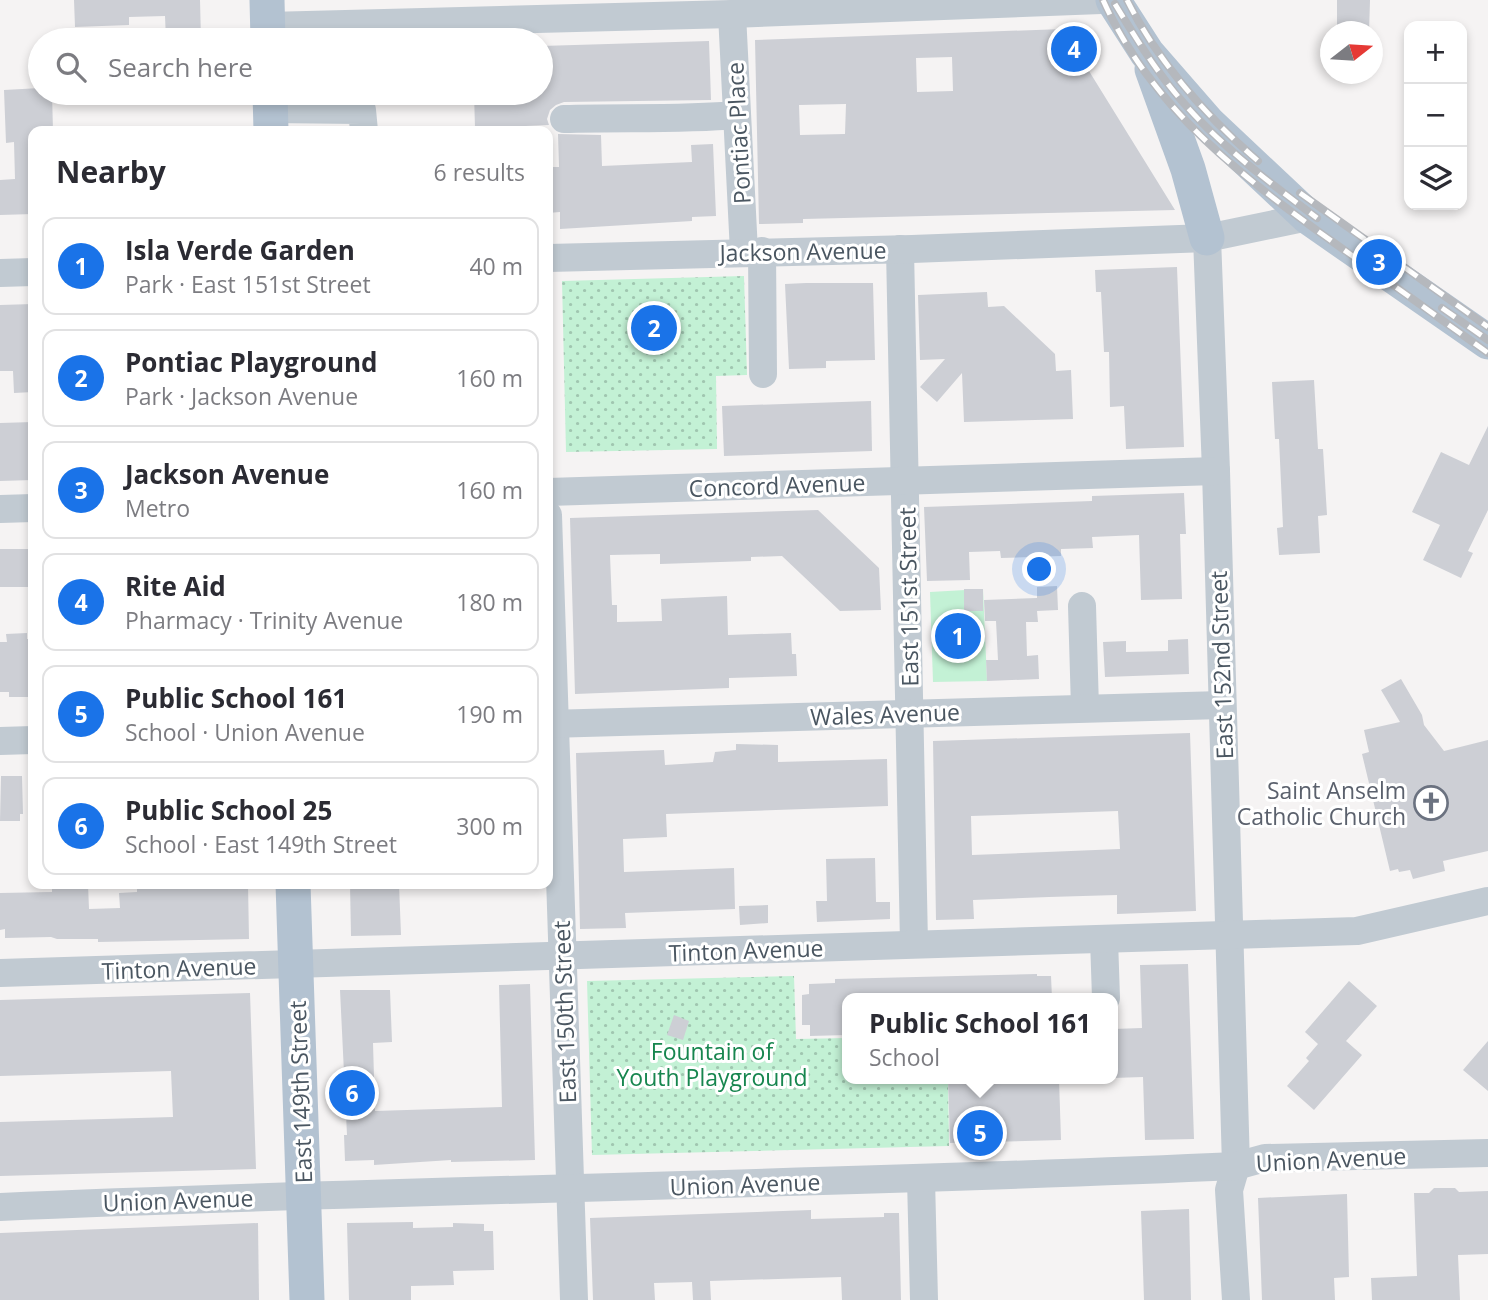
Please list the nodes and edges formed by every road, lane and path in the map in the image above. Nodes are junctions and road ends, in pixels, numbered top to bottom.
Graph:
1 (1101, 0) edge
2 (1113, 0) edge
3 (732, 14) junction
4 (268, 22) edge
5 (1147, 53) junction
6 (270, 111) edge
7 (737, 115) junction
8 (564, 119) dead end
9 (363, 126) edge
10 (1308, 217) junction
11 (1207, 238) junction
12 (900, 249) junction
13 (753, 251) junction
14 (553, 258) edge
15 (28, 272) edge
16 (0, 273) edge
17 (1488, 342) edge
18 (763, 374) dead end
19 (1216, 471) junction
20 (905, 481) junction
21 (553, 492) edge
22 (28, 508) edge
23 (0, 509) edge
24 (1083, 606) dead end
25 (1222, 705) junction
26 (1085, 708) junction
27 (910, 713) junction
28 (553, 724) edge
29 (28, 740) edge
30 (0, 741) edge
31 (553, 766) edge
32 (293, 889) edge
33 (1488, 901) edge
34 (1229, 936) junction
35 (1104, 939) junction
36 (914, 944) junction
37 (562, 957) junction
38 (296, 964) junction
39 (0, 973) edge
40 (1106, 993) edge
41 (1488, 1153) edge
42 (1236, 1166) junction
43 (920, 1179) junction
44 (570, 1189) junction
45 (304, 1196) junction
46 (0, 1207) edge
47 (307, 1300) edge
48 (574, 1300) edge
49 (924, 1300) edge
50 (1236, 1300) edge

1 - 3 street
2 - 5 main road
3 - 4 street
3 - 7 street, Pontiac Place
5 - 10 main road
5 - 11 main road
6 - 9 street
7 - 8 street
7 - 13 street, Pontiac Place
10 - 11 street, Jackson Avenue
10 - 17 main road
11 - 12 street, Jackson Avenue
11 - 19 street, East 152nd Street
12 - 13 street, Jackson Avenue
12 - 20 street, East 151st Street
13 - 14 street, Jackson Avenue
13 - 18 street, Pontiac Place
15 - 16 street
19 - 20 street, Concord Avenue
19 - 25 street, East 152nd Street
20 - 21 street, Concord Avenue
20 - 27 street, East 151st Street
22 - 23 street
24 - 26 street
25 - 26 street, Wales Avenue
25 - 34 street, East 152nd Street
26 - 27 street, Wales Avenue
27 - 28 street, Wales Avenue
27 - 36 street, East 151st Street
29 - 30 street
31 - 37 street, East 150th Street
32 - 38 main road, East 149th Street
33 - 34 street, Tinton Avenue
34 - 35 street, Tinton Avenue
34 - 42 street, East 152nd Street
35 - 36 street, Tinton Avenue
35 - 40 street
36 - 37 street, Tinton Avenue
37 - 38 street, Tinton Avenue
37 - 44 street, East 150th Street
38 - 39 street, Tinton Avenue
38 - 45 main road, East 149th Street
41 - 42 street, Union Avenue
42 - 43 street, Union Avenue
42 - 50 street, East 152nd Street
43 - 44 street, Union Avenue
43 - 49 street
44 - 45 street, Union Avenue
44 - 48 street, East 150th Street
45 - 46 street, Union Avenue
45 - 47 main road, East 149th Street

